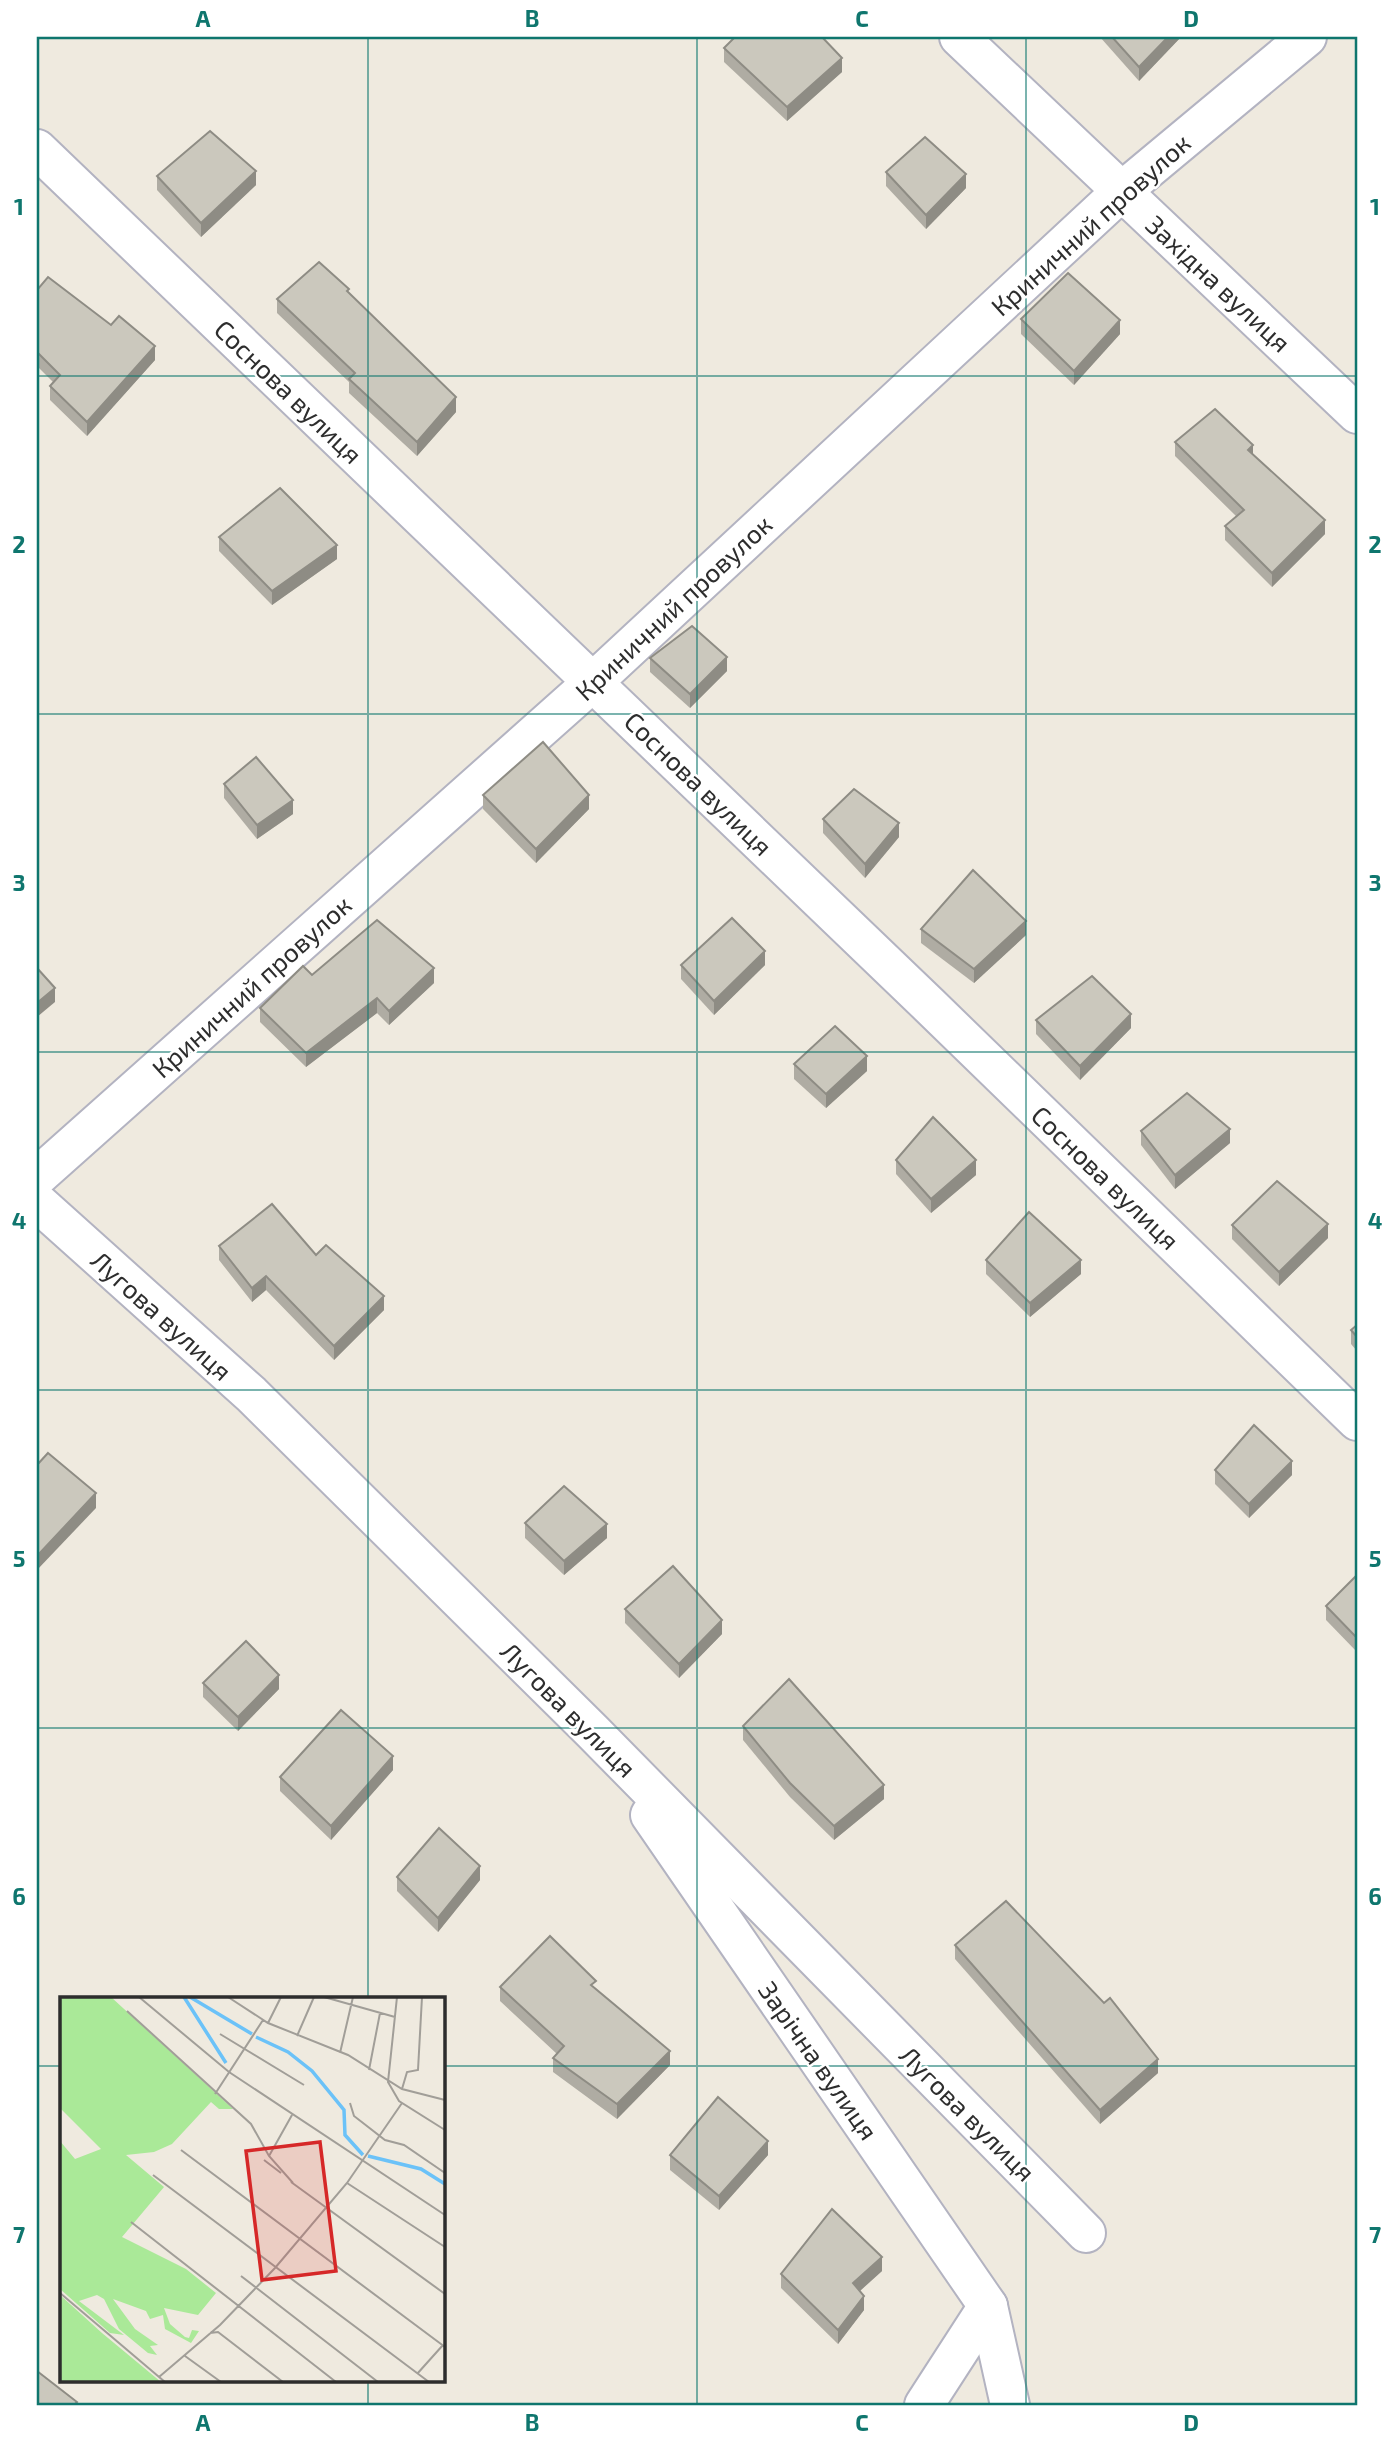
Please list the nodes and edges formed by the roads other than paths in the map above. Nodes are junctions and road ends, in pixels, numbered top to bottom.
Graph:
1 (959, 37) edge
2 (1307, 37) edge
3 (37, 149) edge
4 (1122, 191) junction
5 (1357, 414) edge
6 (593, 682) junction
7 (37, 1177) edge
8 (37, 1202) edge
9 (1357, 1421) edge
10 (592, 1731) junction
11 (1086, 2233) dead end
12 (988, 2306) junction
13 (924, 2405) edge
14 (1010, 2405) edge

1 - 4 street, Західна вулиця
2 - 4 street, Криничний провулок
3 - 6 street, Соснова вулиця
4 - 5 street, Західна вулиця
4 - 6 street, Криничний провулок
6 - 7 street, Криничний провулок
6 - 9 street, Соснова вулиця
8 - 10 street, Лугова вулиця
10 - 11 street, Лугова вулиця
10 - 12 street, Зарічна вулиця
12 - 13 street
12 - 14 street, Зарічна вулиця

